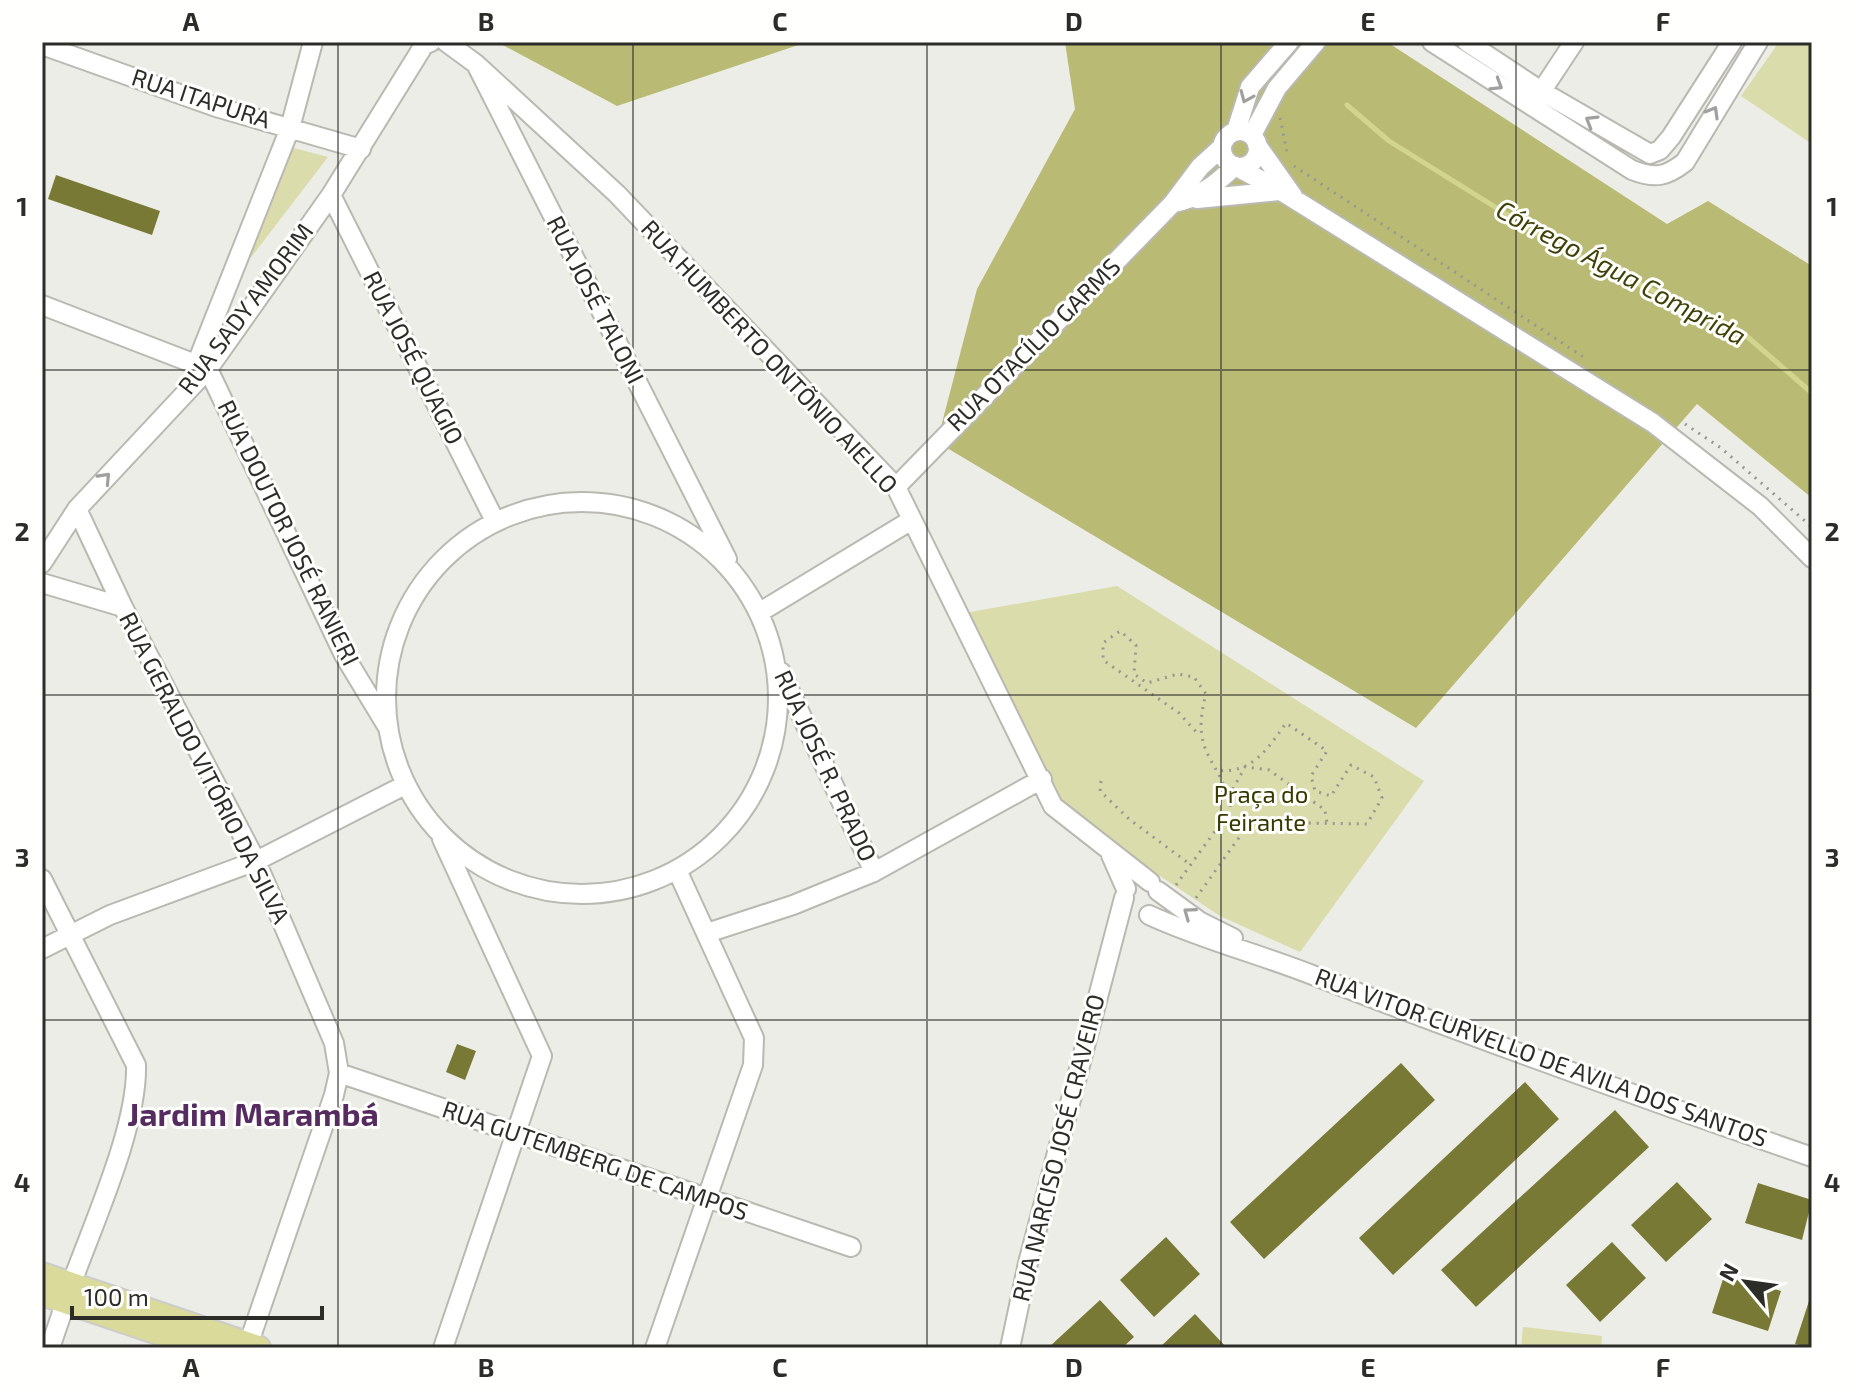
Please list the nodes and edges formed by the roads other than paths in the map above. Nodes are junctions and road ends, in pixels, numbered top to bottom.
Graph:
1 (313, 42) edge
2 (431, 42) edge
3 (446, 42) edge
4 (1289, 42) edge
5 (1316, 42) edge
6 (1432, 42) edge
7 (1467, 42) edge
8 (1574, 42) edge
9 (1732, 42) edge
10 (1758, 42) edge
11 (43, 46) edge
12 (476, 64) junction
13 (1536, 99) junction
14 (290, 128) junction
15 (1248, 137) junction
16 (1222, 147) junction
17 (361, 149) junction
18 (1235, 166) junction
19 (1288, 194) junction
20 (331, 195) junction
21 (1180, 202) junction
22 (42, 305) edge
23 (202, 367) junction
24 (896, 487) junction
25 (77, 509) junction
26 (495, 521) junction
27 (910, 521) junction
28 (1812, 558) edge
29 (42, 563) edge
30 (732, 569) junction
31 (42, 583) edge
32 (123, 607) junction
33 (760, 612) junction
34 (775, 660) junction
35 (387, 726) junction
36 (1042, 779) junction
37 (405, 785) junction
38 (441, 836) junction
39 (1108, 848) junction
40 (256, 861) junction
41 (677, 870) junction
42 (874, 872) junction
43 (42, 879) edge
44 (1160, 888) junction
45 (1125, 893) junction
46 (1146, 916) junction
47 (707, 933) junction
48 (70, 935) junction
49 (1110, 948) junction
50 (42, 949) edge
51 (1270, 958) junction
52 (339, 1073) junction
53 (517, 1135) junction
54 (1812, 1157) edge
55 (706, 1200) junction
56 (851, 1247) dead end
57 (42, 1275) edge
58 (42, 1293) edge
59 (68, 1293) junction
60 (251, 1347) edge
61 (50, 1348) edge
62 (206, 1348) edge
63 (443, 1348) edge
64 (655, 1348) edge
65 (1010, 1348) edge

1 - 14 street
2 - 17 street, RUA SADY AMORIM
3 - 12 street, RUA JOSÉ TALONI
4 -> 15 street
5 - 15 street
6 -> 13 street
7 - 13 street
8 - 13 street
9 -> 13 street
13 -> 10 street
11 - 14 street, RUA ITAPURA
12 - 24 street, RUA HUMBERTO ONTÕNIO AIELLO
12 - 30 street, RUA JOSÉ TALONI
14 - 17 street, RUA ITAPURA
14 - 23 street
15 - 16 street
15 - 18 street
15 - 19 street
16 - 18 street
16 - 21 street, RUA OTACÍLIO GARMS
17 - 20 street, RUA SADY AMORIM
18 - 19 street
18 - 21 street, RUA OTACÍLIO GARMS
19 - 21 street
19 - 28 street
20 - 23 street, RUA SADY AMORIM
20 - 26 street, RUA JOSÉ QUAGIO
21 - 24 street, RUA OTACÍLIO GARMS
22 - 23 street
25 -> 23 street, RUA SADY AMORIM
23 - 35 street, RUA DOUTOR JOSÉ RANIERI
24 - 27 street, RUA HUMBERTO ONTÕNIO AIELLO
25 - 29 street, RUA SADY AMORIM
25 - 32 street, RUA GERALDO VITÓRIO DA SILVA
26 - 30 street
26 - 35 street
27 - 33 street
27 - 36 street, RUA HUMBERTO ONTÕNIO AIELLO
30 - 33 street
31 - 32 street
32 - 40 street, RUA GERALDO VITÓRIO DA SILVA
33 - 34 street
34 - 41 street
34 - 42 street, RUA JOSÉ R. PRADO
35 - 37 street
36 - 39 street, RUA HUMBERTO ONTÕNIO AIELLO
36 - 42 street
37 - 38 street
37 - 40 street
38 - 41 street
38 - 53 street
39 - 44 street
39 - 45 street
40 - 48 street
40 - 52 street, RUA GERALDO VITÓRIO DA SILVA
41 - 47 street
42 - 47 street
43 - 48 street
44 - 45 street
44 - 46 street
51 -> 44 street, RUA VITOR CURVELLO DE AVILA DOS SANTOS
45 - 46 street
45 - 49 street, RUA NARCISO JOSÉ CRAVEIRO
46 - 49 street
46 - 51 street, RUA VITOR CURVELLO DE AVILA DOS SANTOS
47 - 55 street
48 - 50 street
48 - 59 street
49 - 65 street, RUA NARCISO JOSÉ CRAVEIRO
51 - 54 street, RUA VITOR CURVELLO DE AVILA DOS SANTOS
52 - 53 street, RUA GUTEMBERG DE CAMPOS
52 - 60 street
53 - 55 street, RUA GUTEMBERG DE CAMPOS
53 - 63 street
55 - 56 street, RUA GUTEMBERG DE CAMPOS
55 - 64 street
57 - 59 main road
58 - 59 main road
59 - 60 main road
59 - 61 street
59 - 62 main road

